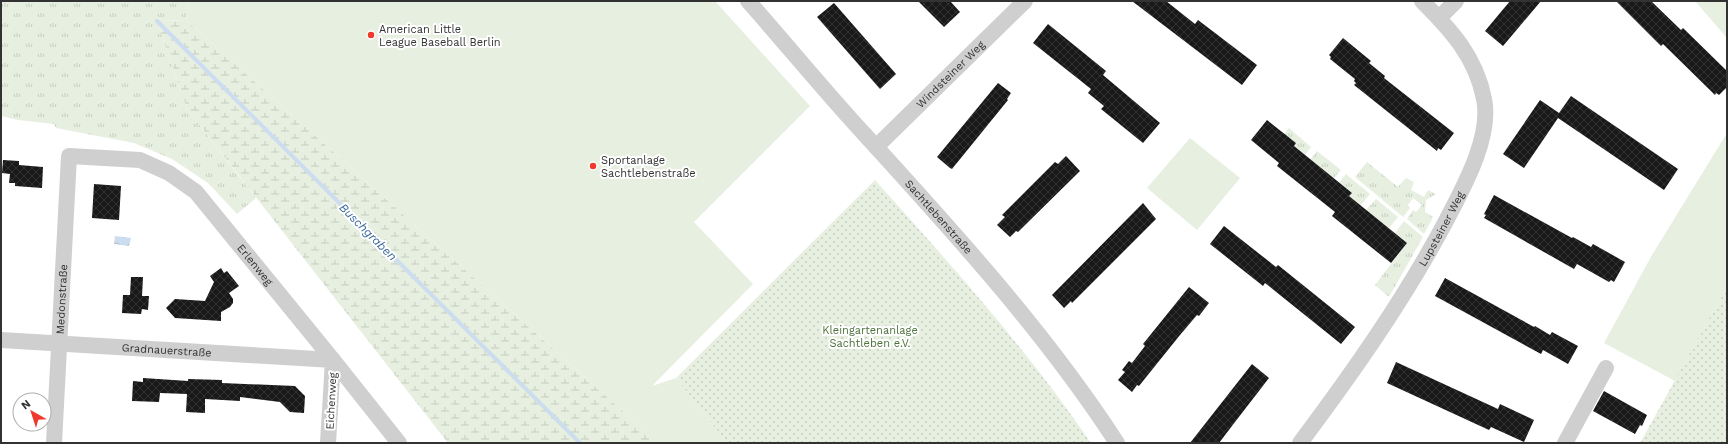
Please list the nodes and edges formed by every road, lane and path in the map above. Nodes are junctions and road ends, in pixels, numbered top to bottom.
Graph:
1 (748, 1) edge
2 (1025, 1) edge
3 (1422, 1) edge
4 (1456, 1) edge
5 (1439, 18) junction
6 (876, 147) junction
7 (68, 156) joint
8 (1, 340) edge
9 (60, 343) junction
10 (333, 360) junction
11 (1606, 368) dead end
12 (54, 443) edge
13 (328, 443) edge
14 (399, 443) edge
15 (1117, 443) edge
16 (1300, 443) edge
17 (1565, 443) edge

1 - 6 street, Sachtlebenstraße
2 - 6 street, Windsteiner Weg
3 - 5 street, Lupsteiner Weg
4 - 5 street
5 - 16 street, Lupsteiner Weg
6 - 15 street, Sachtlebenstraße
7 - 9 street, Medonstraße
7 - 10 street, Erlenweg
8 - 9 street, Gradnauerstraße
9 - 10 street, Gradnauerstraße
9 - 12 street, Medonstraße
10 - 13 street, Eichenweg
10 - 14 street, Erlenweg
11 - 17 street

